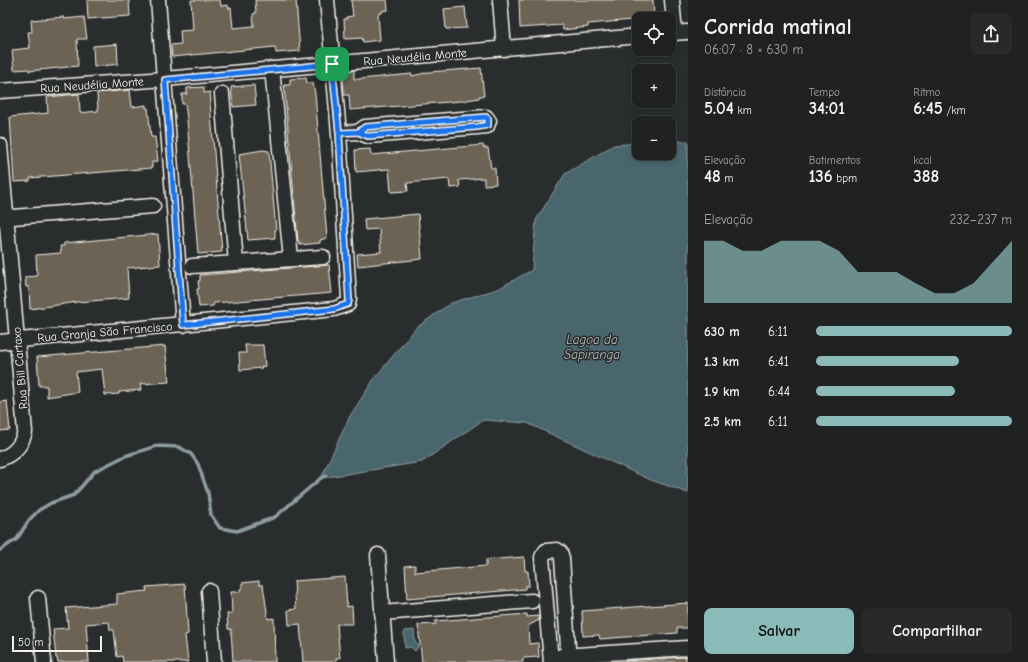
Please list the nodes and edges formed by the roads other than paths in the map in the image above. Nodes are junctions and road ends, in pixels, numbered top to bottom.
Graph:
1 (158, 0) edge
2 (327, 0) edge
3 (500, 0) edge
4 (672, 0) edge
5 (677, 32) edge
6 (632, 37) edge
7 (504, 49) junction
8 (332, 64) junction
9 (272, 70) junction
10 (165, 80) junction
11 (0, 91) edge
12 (222, 94) dead end
13 (358, 132) junction
14 (339, 133) junction
15 (0, 145) edge
16 (153, 206) dead end
17 (3, 218) edge
18 (323, 257) dead end
19 (291, 259) junction
20 (236, 263) junction
21 (192, 266) dead end
22 (183, 325) junction
23 (18, 341) junction
24 (0, 342) edge
25 (0, 459) edge
26 (378, 555) dead end
27 (209, 591) dead end
28 (38, 598) dead end
29 (532, 601) dead end
30 (382, 613) junction
31 (688, 648) edge
32 (551, 659) edge
33 (569, 659) edge
34 (44, 662) edge
35 (214, 662) edge
36 (386, 662) edge

1 - 10 street
2 - 8 street
3 - 7 street
4 - 5 street
6 - 7 street, Rua Neudélia Monte
7 - 8 street, Rua Neudélia Monte
8 - 9 street, Rua Neudélia Monte
8 - 14 street
9 - 10 street, Rua Neudélia Monte
9 - 19 street
10 - 11 street, Rua Neudélia Monte
10 - 22 street
12 - 20 street
13 - 13 street
13 - 14 street
14 - 22 street, Rua Granja São Francisco
15 - 17 street, Rua Bill Cartaxo
16 - 17 street
17 - 23 street, Rua Bill Cartaxo
18 - 19 street
19 - 20 street
20 - 21 street
22 - 23 street, Rua Granja São Francisco
23 - 24 street, Rua Granja São Francisco
23 - 25 street, Rua Bill Cartaxo
26 - 30 street
27 - 35 street
28 - 34 street
29 - 30 street
30 - 36 street
31 - 33 street
32 - 33 street
32 - 33 street

